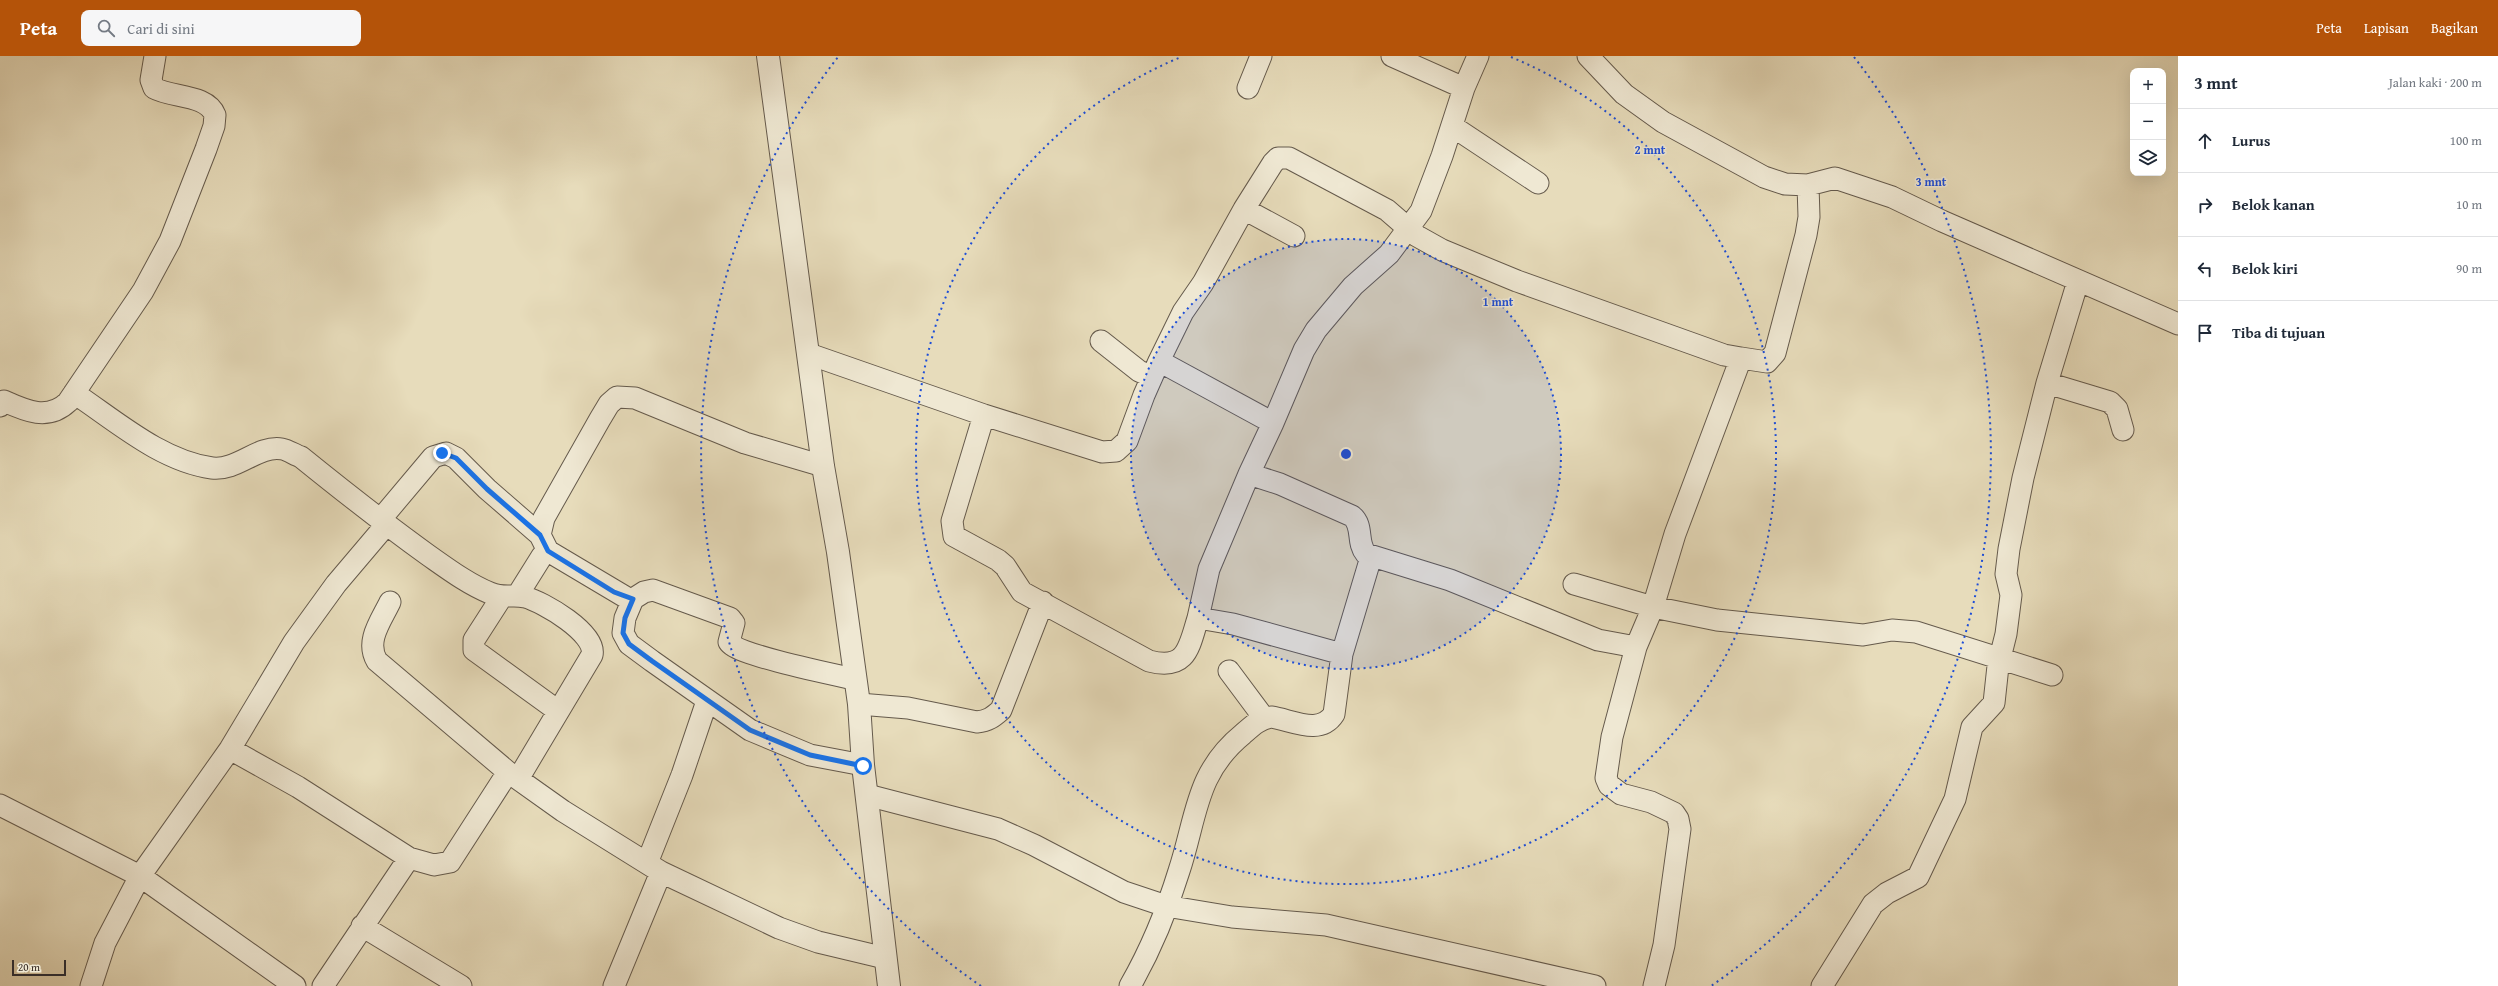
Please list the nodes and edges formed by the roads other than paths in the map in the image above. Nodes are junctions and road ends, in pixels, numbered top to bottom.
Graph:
1 (155, 56) edge
2 (768, 56) edge
3 (1261, 56) edge
4 (1392, 56) edge
5 (1478, 56) edge
6 (1588, 56) edge
7 (1248, 88) dead end
8 (1464, 88) junction
9 (1452, 126) junction
10 (1538, 182) dead end
11 (1808, 185) junction
12 (1244, 209) junction
13 (1410, 228) junction
14 (1294, 236) dead end
15 (2078, 281) junction
16 (2178, 324) edge
17 (1101, 341) dead end
18 (809, 354) junction
19 (1741, 358) junction
20 (1156, 369) junction
21 (2047, 383) junction
22 (74, 393) junction
23 (1, 402) edge
24 (984, 415) junction
25 (1273, 423) junction
26 (2123, 430) dead end
27 (823, 466) junction
28 (1249, 474) junction
29 (383, 523) junction
30 (544, 543) junction
31 (1371, 557) junction
32 (1574, 584) dead end
33 (509, 597) junction
34 (633, 599) junction
35 (390, 602) dead end
36 (1043, 602) junction
37 (1653, 607) junction
38 (1198, 618) junction
39 (1636, 647) junction
40 (1342, 654) junction
41 (2000, 659) junction
42 (1229, 671) dead end
43 (2052, 674) dead end
44 (854, 679) junction
45 (706, 701) junction
46 (859, 704) junction
47 (558, 711) junction
48 (1264, 718) junction
49 (230, 749) junction
50 (863, 766) junction
51 (513, 776) junction
52 (868, 795) junction
53 (0, 805) edge
54 (409, 858) junction
55 (654, 868) junction
56 (140, 876) junction
57 (1166, 906) junction
58 (362, 926) junction
59 (886, 958) junction
60 (91, 986) edge
61 (295, 986) edge
62 (323, 986) edge
63 (461, 986) edge
64 (614, 986) edge
65 (889, 986) edge
66 (1130, 986) edge
67 (1595, 986) edge
68 (1654, 986) edge
69 (1822, 986) edge

1 - 22 street
2 - 18 street
3 - 7 street
4 - 8 street
5 - 8 street
6 - 11 street
8 - 9 street
9 - 10 street
9 - 13 street
11 - 15 street
11 - 19 street
12 - 13 street
12 - 14 street
12 - 20 street
13 - 19 street
13 - 25 street
15 - 16 street
15 - 21 street
17 - 20 street
18 - 24 street
18 - 27 street
19 - 37 street
20 - 24 street
20 - 25 street
21 - 26 street
21 - 41 street
22 - 23 street
22 - 29 street
24 - 36 street
25 - 28 street
27 - 30 street
27 - 44 street
28 - 31 street
28 - 38 street
29 - 30 street
29 - 33 street
29 - 49 street
30 - 33 street
30 - 34 street
31 - 39 street
31 - 40 street
32 - 37 street
33 - 47 street
33 - 47 street
34 - 44 street
34 - 45 street
35 - 51 street
36 - 38 street
36 - 46 street
37 - 39 street
37 - 41 street
38 - 40 street
39 - 68 street
40 - 48 street
41 - 43 street
41 - 69 street
42 - 48 street
44 - 46 street
45 - 50 street
45 - 55 street
46 - 50 street
47 - 51 street
48 - 57 street
49 - 54 street
49 - 56 street
50 - 52 street
51 - 54 street
51 - 55 street
52 - 57 street
52 - 59 street
53 - 56 street
54 - 58 street
55 - 59 street
55 - 64 street
56 - 60 street
56 - 61 street
57 - 66 street
57 - 67 street
58 - 62 street
58 - 63 street
59 - 65 street

